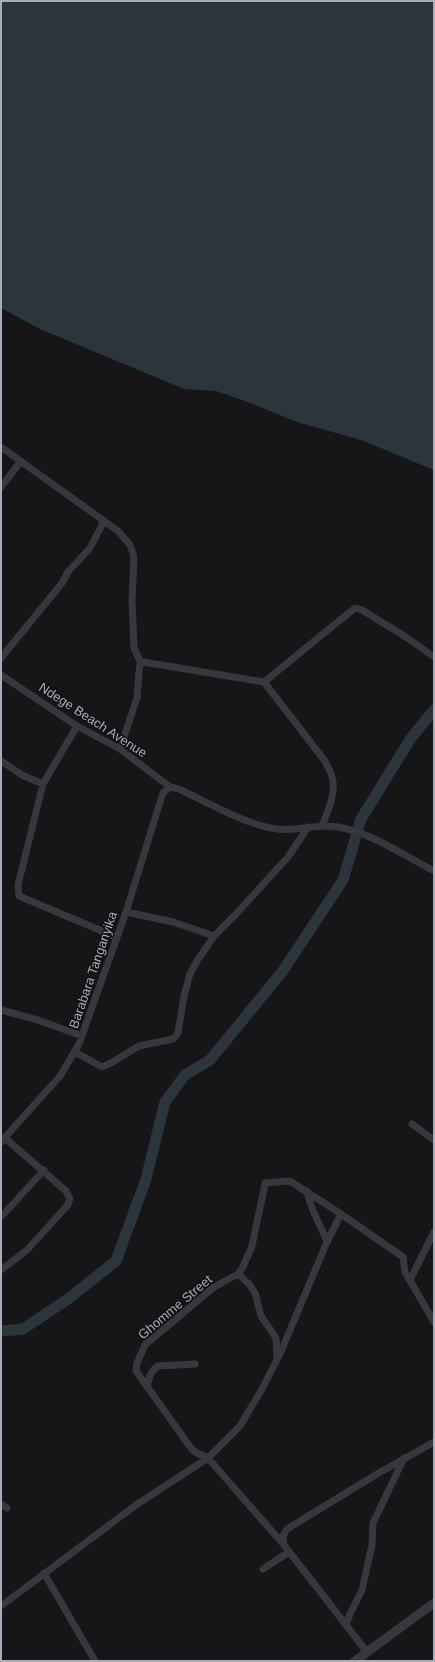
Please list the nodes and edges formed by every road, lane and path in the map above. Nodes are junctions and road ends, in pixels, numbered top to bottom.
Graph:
1 (1, 446) edge
2 (21, 461) junction
3 (1, 487) edge
4 (104, 521) junction
5 (434, 657) edge
6 (1, 658) edge
7 (140, 660) junction
8 (1, 675) edge
9 (264, 682) junction
10 (77, 726) junction
11 (120, 749) junction
12 (1, 761) edge
13 (43, 784) junction
14 (170, 787) junction
15 (322, 826) junction
16 (308, 827) junction
17 (434, 871) edge
18 (126, 912) junction
19 (214, 936) junction
20 (116, 937) junction
21 (1, 1010) edge
22 (82, 1036) junction
23 (75, 1052) junction
24 (412, 1124) dead end
25 (3, 1140) edge
26 (434, 1140) edge
27 (44, 1170) junction
28 (307, 1191) junction
29 (341, 1214) junction
30 (1, 1217) edge
31 (434, 1232) edge
32 (327, 1242) junction
33 (1, 1270) edge
34 (238, 1274) junction
35 (410, 1280) junction
36 (434, 1322) edge
37 (278, 1359) junction
38 (195, 1364) dead end
39 (147, 1387) junction
40 (434, 1442) edge
41 (208, 1458) junction
42 (404, 1458) junction
43 (284, 1545) junction
44 (289, 1552) junction
45 (264, 1569) dead end
46 (44, 1573) junction
47 (434, 1603) edge
48 (1, 1606) edge
49 (346, 1625) junction
50 (367, 1652) junction
51 (95, 1661) edge
52 (355, 1661) edge

1 - 2 street
2 - 3 street
2 - 4 street
4 - 6 street
4 - 7 street
5 - 9 street
7 - 9 street
7 - 11 street
8 - 10 street, Ndege Beach Avenue
9 - 15 street
10 - 11 street, Ndege Beach Avenue
10 - 13 street
11 - 14 street, Ndege Beach Avenue
12 - 13 street
13 - 20 street
14 - 16 street, Ndege Beach Avenue
14 - 18 street, Barabara Tanganyika
15 - 16 street, Ndege Beach Avenue
15 - 17 street, Ndege Beach Avenue
16 - 19 street
18 - 19 street
18 - 20 street, Barabara Tanganyika
19 - 23 street
20 - 22 street, Barabara Tanganyika
21 - 22 street
22 - 23 street, Barabara Tanganyika
23 - 25 street, Barabara Tanganyika
24 - 26 street
25 - 27 street
27 - 30 street
27 - 33 street
28 - 29 street
28 - 32 street
28 - 34 street
29 - 32 street
29 - 35 street
31 - 35 street
32 - 37 street
34 - 37 street
34 - 39 street, Ghomme Street
35 - 36 street
37 - 41 street
38 - 39 street
39 - 41 street, Ghomme Street
40 - 42 street
41 - 43 street, Ghomme Street
41 - 46 street
42 - 43 street
42 - 49 street
43 - 44 street, Ghomme Street
44 - 45 street
44 - 49 street, Ghomme Street
46 - 48 street
46 - 51 street
47 - 50 street
49 - 50 street, Ghomme Street
50 - 52 street

